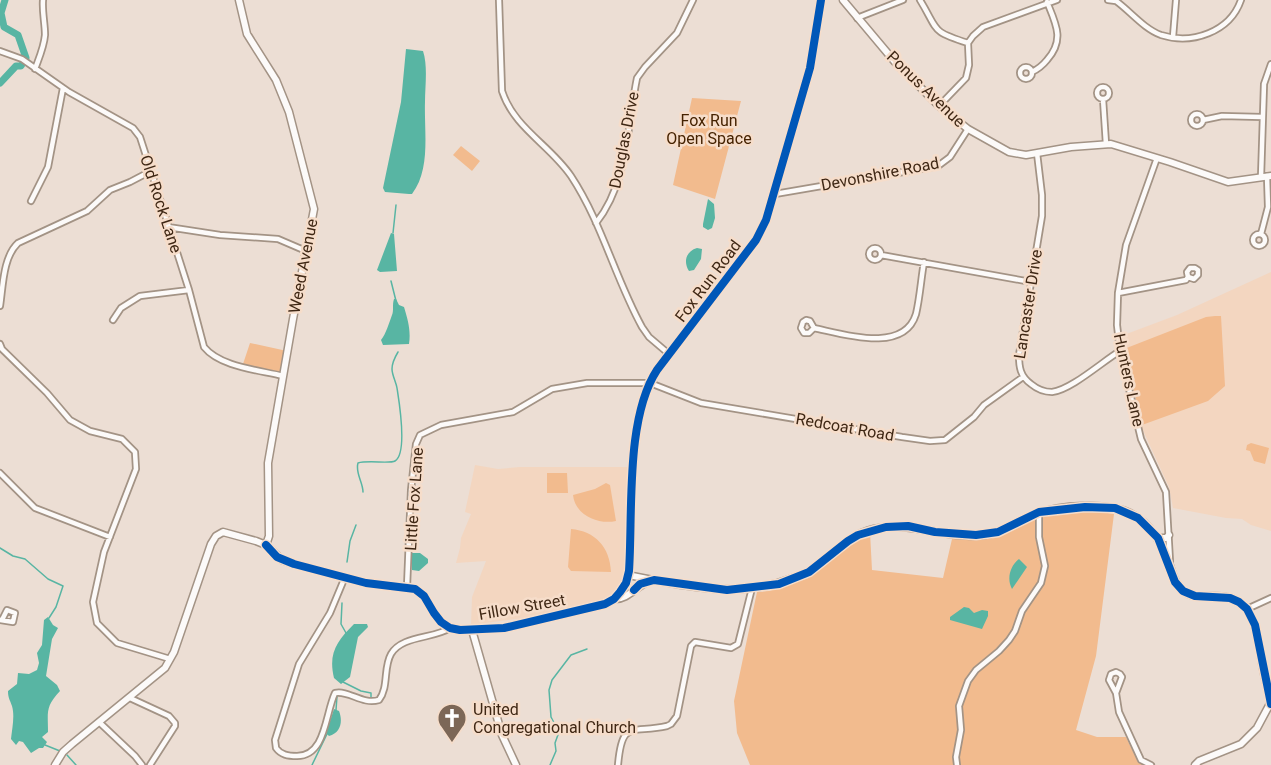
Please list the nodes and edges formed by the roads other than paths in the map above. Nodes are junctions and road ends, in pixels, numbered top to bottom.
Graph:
1 (43, 0) edge
2 (240, 0) edge
3 (499, 0) edge
4 (693, 0) edge
5 (821, 0) edge
6 (843, 0) edge
7 (903, 0) edge
8 (920, 0) edge
9 (1057, 0) edge
10 (1108, 0) edge
11 (1176, 0) edge
12 (1241, 0) edge
13 (1116, 1) edge
14 (1047, 2) junction
15 (857, 18) junction
16 (1173, 37) junction
17 (968, 43) junction
18 (0, 51) edge
19 (1271, 64) edge
20 (35, 69) junction
21 (1032, 72) dead end
22 (63, 88) junction
23 (1103, 99) dead end
24 (939, 106) junction
25 (1262, 117) junction
26 (1203, 120) dead end
27 (968, 129) junction
28 (1106, 144) junction
29 (1037, 153) junction
30 (1157, 158) junction
31 (151, 171) junction
32 (1266, 176) edge
33 (775, 194) junction
34 (31, 201) dead end
35 (596, 223) junction
36 (168, 227) junction
37 (1261, 234) dead end
38 (306, 251) junction
39 (881, 255) dead end
40 (924, 262) junction
41 (1188, 277) dead end
42 (1031, 282) junction
43 (189, 290) junction
44 (1118, 293) junction
45 (0, 306) edge
46 (113, 320) dead end
47 (814, 328) dead end
48 (0, 344) edge
49 (1120, 351) junction
50 (669, 354) junction
51 (283, 376) junction
52 (1023, 377) junction
53 (650, 383) junction
54 (0, 473) edge
55 (1039, 512) junction
56 (1170, 535) junction
57 (110, 537) junction
58 (1158, 538) junction
59 (266, 546) junction
60 (1170, 567) junction
61 (628, 575) junction
62 (345, 577) junction
63 (654, 580) junction
64 (624, 586) junction
65 (407, 587) junction
66 (752, 588) junction
67 (633, 590) junction
68 (1271, 598) edge
69 (614, 599) junction
70 (1247, 609) junction
71 (450, 627) junction
72 (472, 630) junction
73 (171, 659) junction
74 (1116, 693) dead end
75 (130, 698) junction
76 (1271, 703) edge
77 (99, 722) junction
78 (55, 765) edge
79 (142, 765) edge
80 (150, 765) edge
81 (516, 765) edge
82 (618, 765) edge
83 (957, 765) edge
84 (1151, 765) edge
85 (1195, 765) edge

1 - 20 street
2 - 38 street, Weed Avenue
3 - 35 street
4 - 35 street, Douglas Drive
5 - 33 street, Fox Run Road
6 - 15 street, Ponus Avenue
7 - 15 street
8 - 17 street
9 - 14 street
10 - 13 street
11 - 16 street
12 - 16 street
13 - 16 street
14 - 17 street
14 - 21 street
15 - 24 street, Ponus Avenue
17 - 24 street
18 - 20 street, Old Rock Lane
19 - 25 street
20 - 22 street, Old Rock Lane
22 - 31 street, Old Rock Lane
22 - 34 street
23 - 28 street
24 - 27 street, Ponus Avenue
25 - 26 street
25 - 32 street
27 - 29 street, Ponus Avenue
27 - 33 street, Devonshire Road
28 - 29 street, Ponus Avenue
28 - 30 street, Ponus Avenue
29 - 42 street, Lancaster Drive
30 - 32 street, Ponus Avenue
30 - 44 street, Hunters Lane
31 - 36 street, Old Rock Lane
31 - 45 street
32 - 37 street
33 - 50 street, Fox Run Road
35 - 50 street
36 - 38 street
36 - 43 street, Old Rock Lane
38 - 51 street, Weed Avenue
39 - 40 street
40 - 42 street
40 - 47 street
41 - 44 street
42 - 52 street, Lancaster Drive
43 - 46 street
43 - 51 street, Old Rock Lane
44 - 49 street, Hunters Lane
48 - 57 street
49 - 52 street, Lancaster Drive
49 - 56 street, Hunters Lane
50 - 53 street, Fox Run Road
51 - 59 street, Weed Avenue
52 - 53 street, Redcoat Road
53 - 61 street, Fox Run Road
53 - 65 street, Little Fox Lane
54 - 57 street
55 - 58 street
55 - 66 street
55 - 83 street
56 - 58 street
56 - 60 street, Hunters Lane
57 - 73 street
58 - 60 street
59 - 62 street
59 - 73 street
60 - 70 street
61 - 63 street
61 - 64 street
62 - 65 street
62 - 71 street
63 - 66 street
63 - 67 street, Fillow Street
64 - 67 street
64 - 69 street
65 - 71 street
66 - 82 street
67 - 69 street, Fillow Street
68 - 70 street
69 - 72 street, Fillow Street
70 - 76 street
71 - 72 street, Fillow Street
72 - 81 street
73 - 75 street
74 - 84 street
75 - 77 street
75 - 80 street
76 - 85 street
77 - 78 street
77 - 79 street

